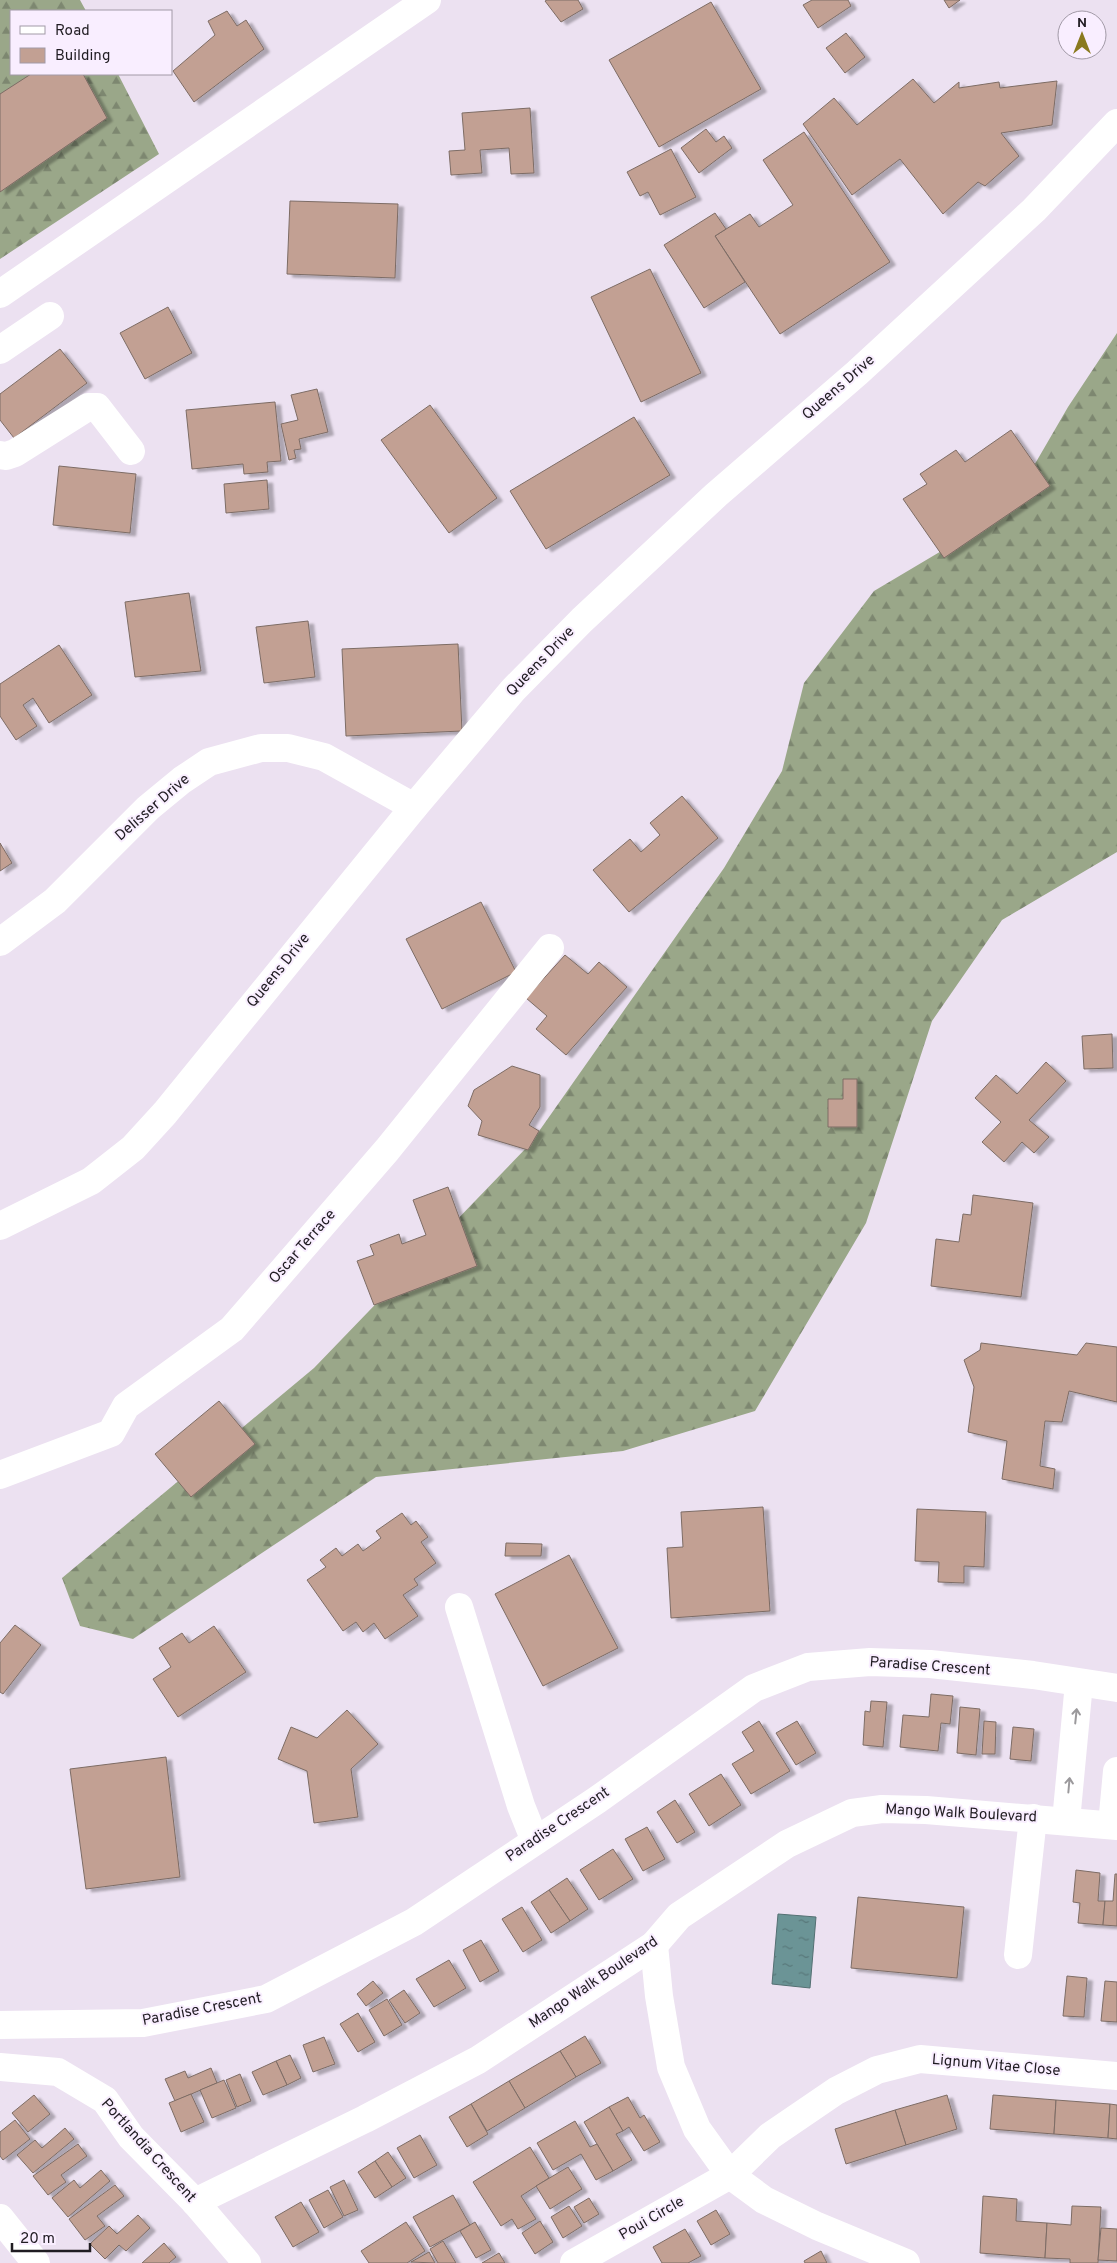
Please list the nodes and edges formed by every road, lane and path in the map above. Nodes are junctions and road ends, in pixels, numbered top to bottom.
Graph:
1 (427, 0) edge
2 (1117, 123) edge
3 (0, 294) edge
4 (50, 316) dead end
5 (0, 350) edge
6 (130, 451) dead end
7 (0, 455) edge
8 (414, 807) junction
9 (0, 942) edge
10 (550, 948) dead end
11 (0, 1226) edge
12 (0, 1475) edge
13 (459, 1607) dead end
14 (1079, 1683) junction
15 (1117, 1688) edge
16 (1117, 1771) edge
17 (1033, 1818) junction
18 (1066, 1821) junction
19 (1114, 1825) edge
20 (535, 1841) junction
21 (654, 1945) junction
22 (1018, 1955) dead end
23 (0, 2025) edge
24 (0, 2068) edge
25 (1117, 2076) edge
26 (730, 2175) junction
27 (195, 2202) junction
28 (0, 2218) edge
29 (36, 2263) edge
30 (247, 2263) edge
31 (574, 2263) edge
32 (906, 2263) edge

1 - 3 street
2 - 8 street, Queens Drive
4 - 5 street
6 - 7 street
8 - 9 street, Delisser Drive
8 - 11 street, Queens Drive
10 - 12 street, Oscar Terrace
13 - 20 street
14 - 15 street, Paradise Crescent
18 -> 14 street
14 - 20 street, Paradise Crescent
16 - 19 street
17 - 18 street, Mango Walk Boulevard
17 - 21 street, Mango Walk Boulevard
17 - 22 street
18 - 19 street, Mango Walk Boulevard
20 - 23 street, Paradise Crescent
21 - 26 street
21 - 27 street, Mango Walk Boulevard
24 - 27 street, Portlandia Crescent
25 - 26 street, Lignum Vitae Close
26 - 31 street, Poui Circle
26 - 32 street
27 - 30 street, Portlandia Crescent
28 - 29 street

